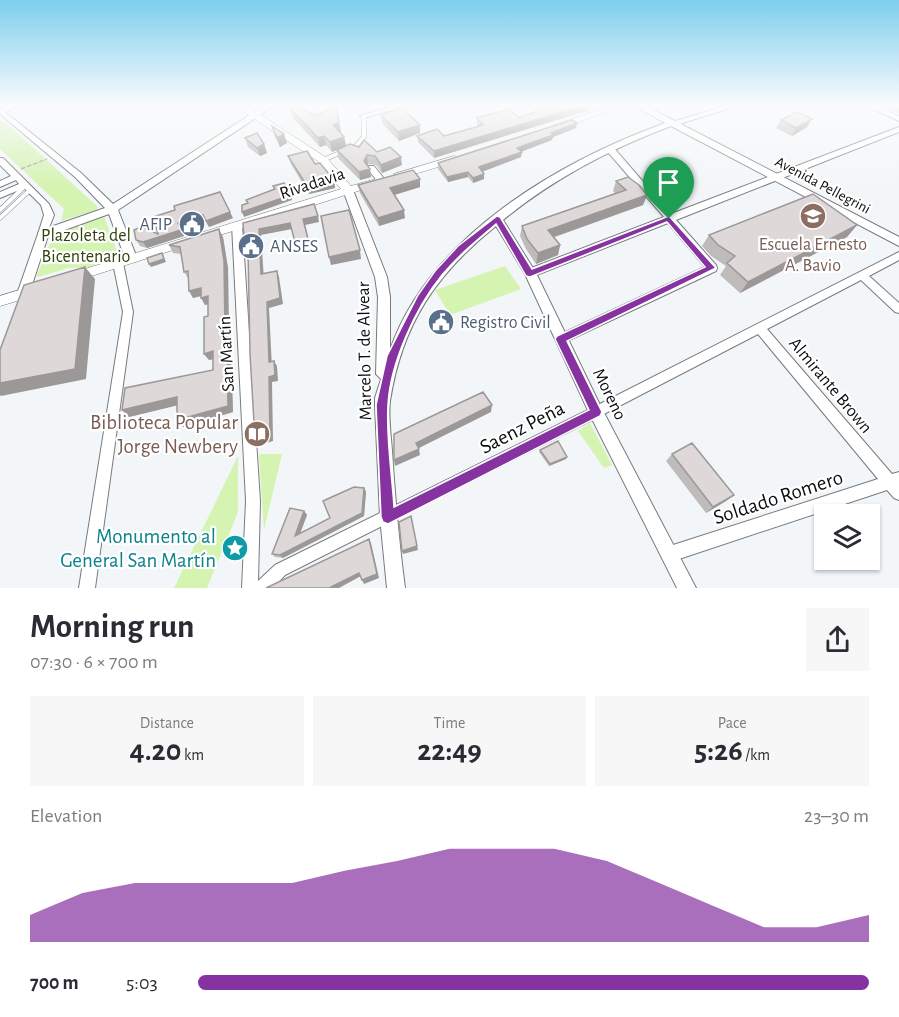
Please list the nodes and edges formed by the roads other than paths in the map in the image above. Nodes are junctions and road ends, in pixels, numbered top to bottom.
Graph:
1 (26, 132) edge
2 (230, 132) edge
3 (280, 132) edge
4 (364, 132) edge
5 (650, 132) edge
6 (687, 132) edge
7 (890, 132) edge
8 (610, 149) junction
9 (462, 156) edge
10 (0, 160) edge
11 (323, 160) junction
12 (371, 168) edge
13 (15, 175) junction
14 (777, 178) junction
15 (381, 180) junction
16 (0, 184) edge
17 (26, 187) junction
18 (348, 190) junction
19 (0, 195) edge
20 (112, 209) junction
21 (0, 210) edge
22 (0, 218) edge
23 (497, 219) junction
24 (669, 219) junction
25 (237, 225) junction
26 (44, 234) junction
27 (899, 242) edge
28 (899, 256) edge
29 (131, 258) junction
30 (118, 263) junction
31 (530, 273) junction
32 (862, 275) junction
33 (0, 294) edge
34 (22, 295) junction
35 (0, 301) edge
36 (899, 309) edge
37 (759, 327) junction
38 (561, 339) junction
39 (382, 405) junction
40 (596, 412) junction
41 (896, 485) edge
42 (388, 517) junction
43 (670, 555) junction
44 (87, 588) edge
45 (250, 588) edge
46 (262, 588) edge
47 (396, 588) edge
48 (687, 588) edge

1 - 20 street
2 - 20 street
3 - 11 main road
4 - 11 lane
5 - 8 street
6 - 14 street, Avenida Pellegrini
7 - 14 street
8 - 23 street
8 - 24 street
9 - 15 main road, Rivadavia
10 - 13 street
11 - 18 main road
12 - 15 street
13 - 16 street
13 - 17 street
14 - 24 street
14 - 27 street, Avenida Pellegrini
15 - 18 main road, Rivadavia
17 - 19 street
17 - 21 lane
17 - 22 lane
17 - 26 street
18 - 25 main road, Rivadavia
18 - 39 street, Marcelo T. de Alvear
20 - 26 street
20 - 29 street
23 - 31 street, Moreno
23 - 39 street
24 - 31 street
24 - 38 street
25 - 29 main road, Rivadavia
25 - 45 street, San Martín
26 - 34 street
28 - 32 street, Saenz Peña
29 - 30 main road, Rivadavia
30 - 34 main road, Rivadavia
30 - 44 street
31 - 38 street, Moreno
32 - 36 street
32 - 37 street, Saenz Peña
33 - 34 main road
34 - 35 main road
37 - 40 street, Saenz Peña
37 - 41 street, Almirante Brown
38 - 40 street, Moreno
39 - 42 street, Marcelo T. de Alvear
40 - 42 street, Saenz Peña
40 - 43 street, Moreno
41 - 43 street, Soldado Romero
42 - 46 street, Saenz Peña
42 - 47 street, Marcelo T. de Alvear
43 - 48 street, Moreno

